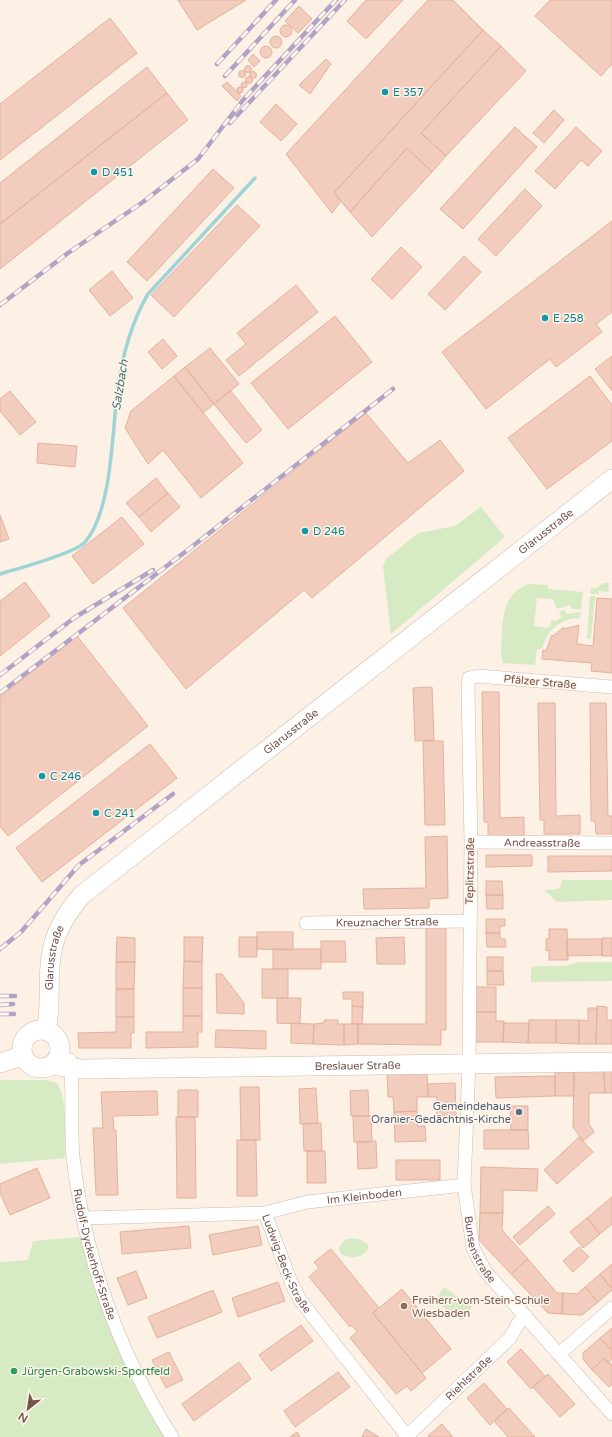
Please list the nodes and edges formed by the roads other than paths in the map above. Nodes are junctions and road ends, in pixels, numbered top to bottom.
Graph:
1 (612, 479) edge
2 (469, 678) joint
3 (612, 687) edge
4 (471, 842) junction
5 (612, 843) edge
6 (469, 921) junction
7 (306, 923) dead end
8 (46, 1030) junction
9 (22, 1056) junction
10 (63, 1060) junction
11 (0, 1062) edge
12 (612, 1062) edge
13 (469, 1064) junction
14 (464, 1185) junction
15 (264, 1213) junction
16 (84, 1218) junction
17 (612, 1308) edge
18 (526, 1316) junction
19 (559, 1354) junction
20 (612, 1414) edge
21 (407, 1436) edge
22 (172, 1437) edge

1 - 8 street, Glarusstraße
2 - 3 street, Pfälzer Straße
2 - 4 street, Teplitzstraße
4 - 5 street, Andreasstraße
4 - 6 street, Teplitzstraße
6 - 7 street, Kreuznacher Straße
6 - 13 street, Teplitzstraße
8 - 9 street
8 - 10 street
9 - 10 street
9 - 11 street
10 - 13 street, Breslauer Straße
10 - 16 street, Rudolf-Dyckerhoff-Straße
12 - 13 street, Breslauer Straße
13 - 14 street, Bunsenstraße
14 - 15 street, Im Kleinboden
14 - 18 street, Bunsenstraße
15 - 16 street, Ludwig-Beck-Straße
15 - 21 street, Ludwig-Beck-Straße
16 - 22 street, Rudolf-Dyckerhoff-Straße
17 - 19 street
18 - 19 street, Bunsenstraße
18 - 21 street, Riehlstraße
19 - 20 street, Bunsenstraße

